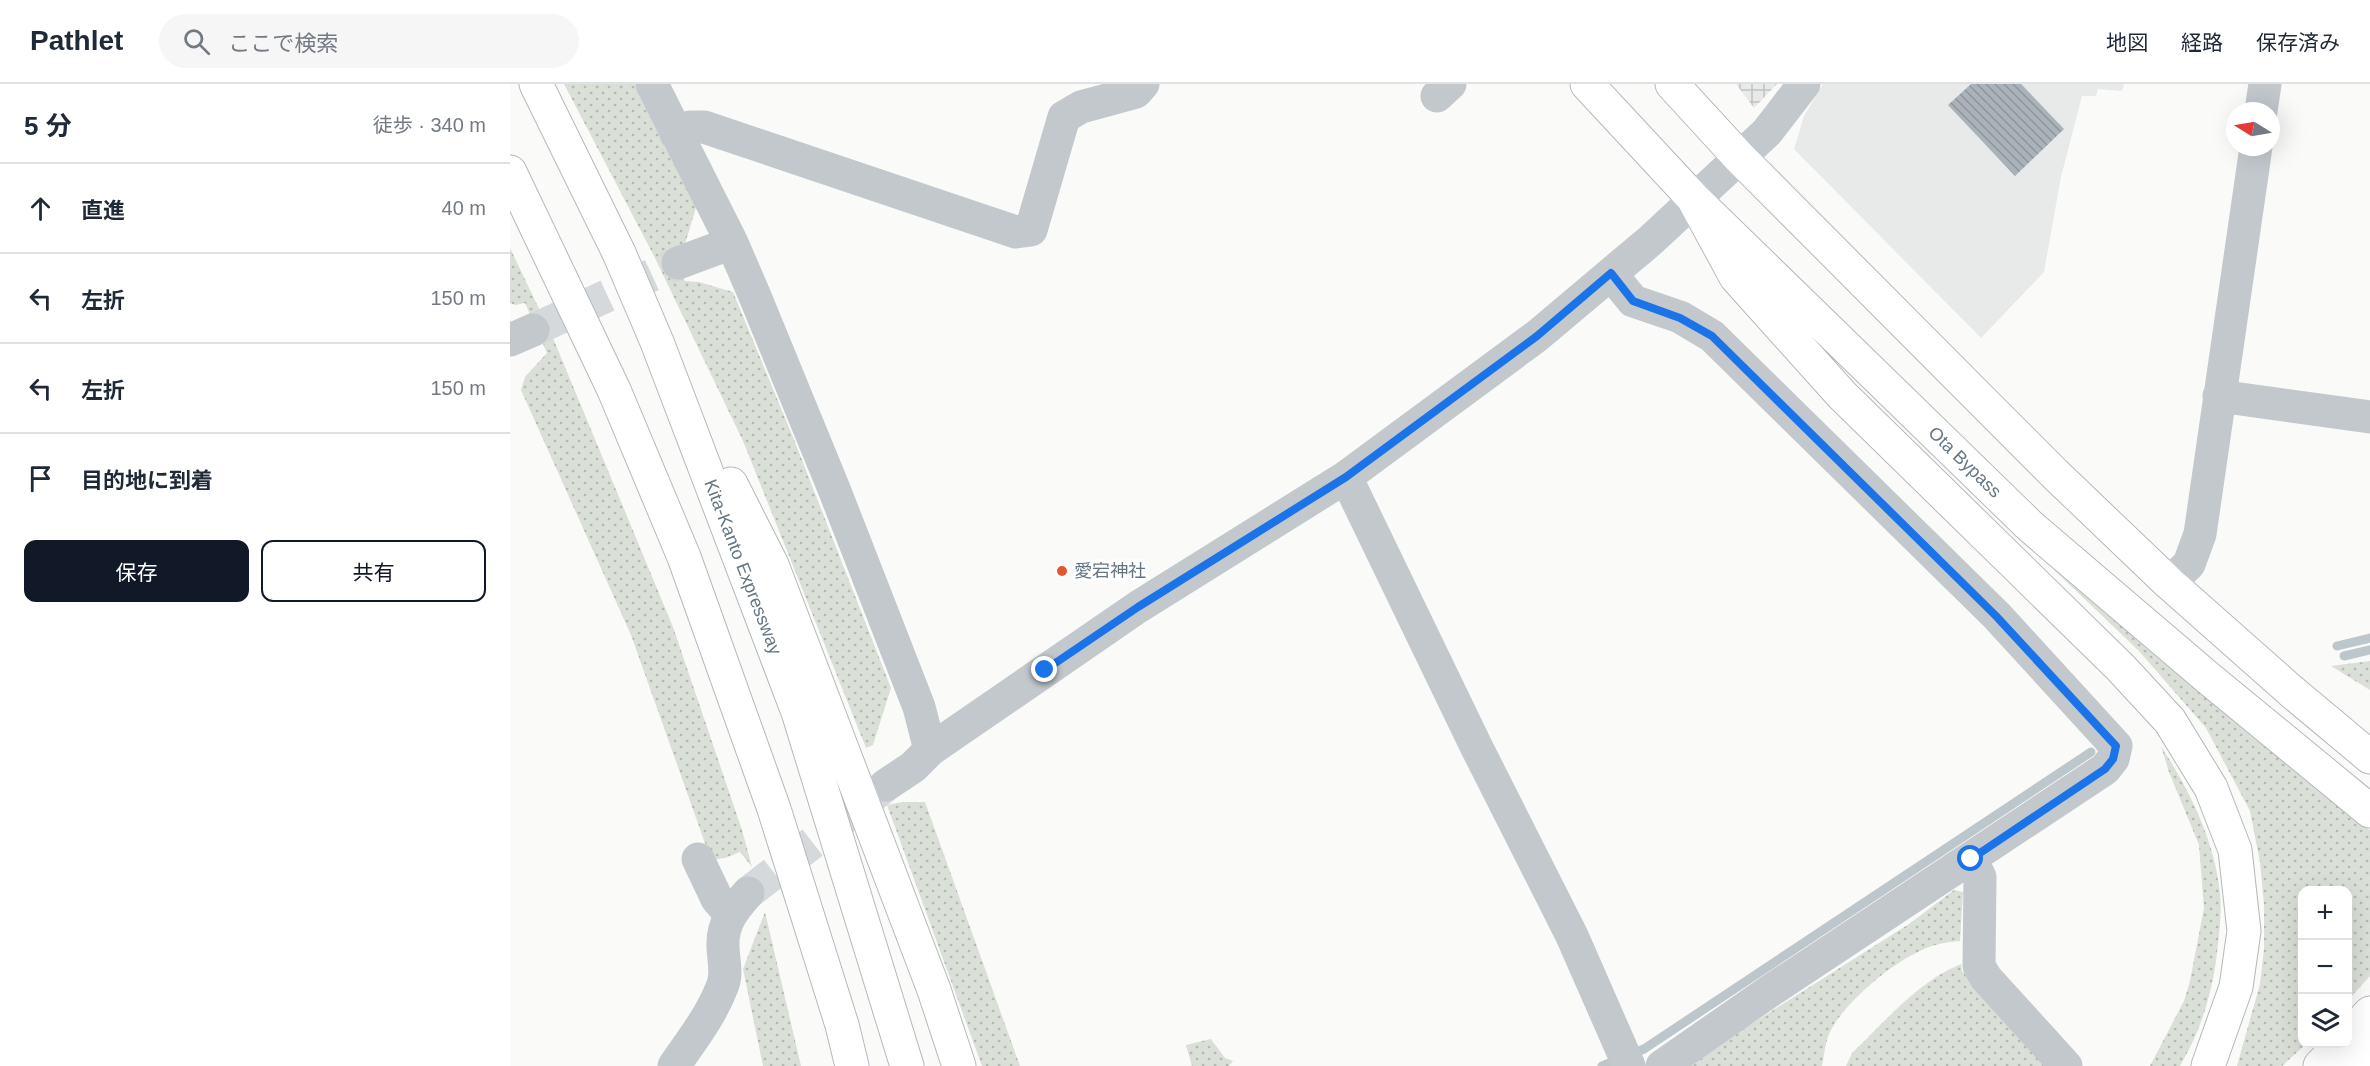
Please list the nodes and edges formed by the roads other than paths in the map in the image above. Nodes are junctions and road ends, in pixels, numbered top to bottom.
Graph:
1 (536, 84) edge
2 (652, 84) edge
3 (1143, 84) edge
4 (1587, 84) edge
5 (1672, 84) edge
6 (1804, 84) edge
7 (2265, 84) edge
8 (2262, 102) edge
9 (676, 134) junction
10 (2255, 156) edge
11 (1739, 157) junction
12 (510, 172) edge
13 (1694, 198) junction
14 (732, 243) junction
15 (678, 263) tunnel mouth
16 (1611, 273) junction
17 (657, 342) junction
18 (2219, 396) junction
19 (2370, 417) edge
20 (1346, 477) junction
21 (2169, 583) junction
22 (2291, 691) junction
23 (2370, 740) edge
24 (930, 750) junction
25 (2370, 758) edge
26 (886, 785) tunnel mouth
27 (2370, 811) edge
28 (698, 859) dead end
29 (1971, 859) junction
30 (2370, 1013) edge
31 (2352, 1033) edge
32 (2337, 1048) edge
33 (2370, 1052) edge
34 (674, 1066) edge
35 (852, 1066) edge
36 (907, 1066) edge
37 (959, 1066) edge
38 (1629, 1066) edge
39 (1662, 1066) edge
40 (2066, 1066) edge
41 (2208, 1066) edge
42 (2320, 1066) edge
43 (2357, 1066) edge

1 - 17 highway, Kita-Kanto Expressway
2 - 9 street
3 - 9 street
4 - 13 highway, Ota Bypass
5 - 11 highway
6 - 11 street
7 - 8 street
9 - 14 street
10 - 18 street
11 - 13 street
11 - 21 highway
12 - 35 highway
13 - 16 street
13 - 27 highway, Ota Bypass
13 - 41 highway
14 - 15 street
14 - 24 street
16 - 20 street
16 - 29 street
17 - 36 highway, Kita-Kanto Expressway
17 - 37 highway
18 - 19 street
18 - 21 street
20 - 24 street
20 - 38 street
21 - 22 highway
22 - 23 highway
22 - 25 highway
24 - 26 street
28 - 34 street
29 - 39 street
29 - 40 street
30 - 31 highway
32 - 42 highway
33 - 43 highway

